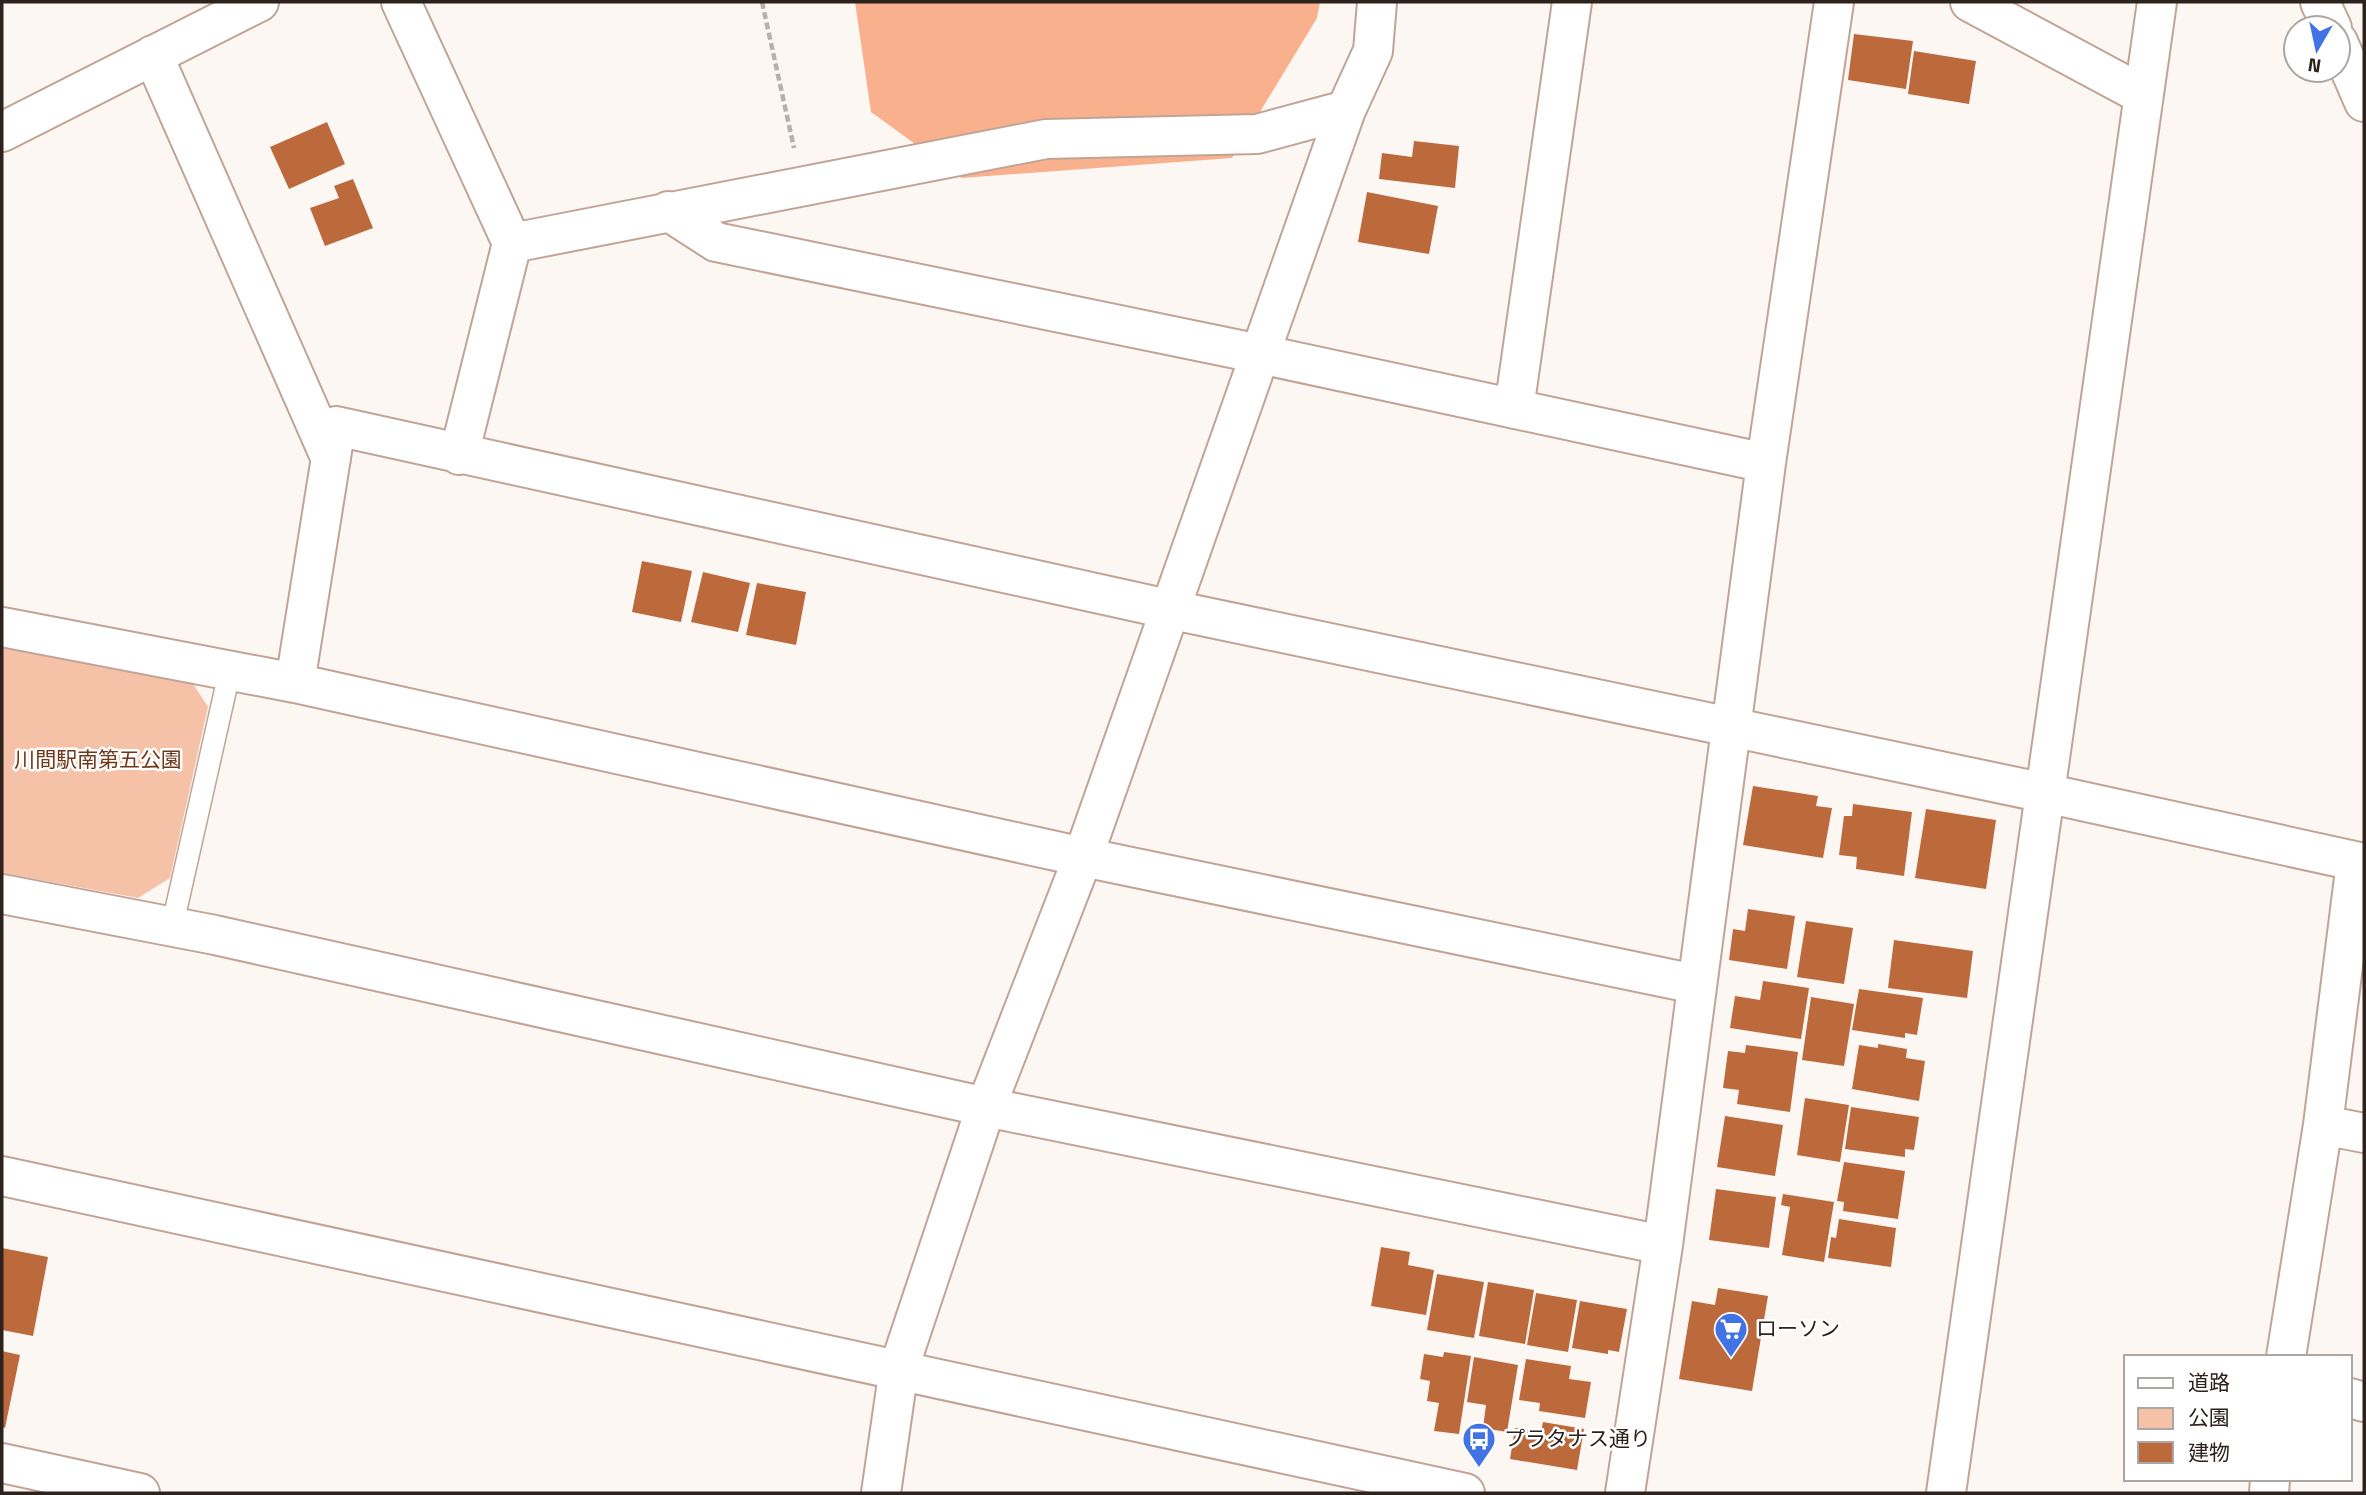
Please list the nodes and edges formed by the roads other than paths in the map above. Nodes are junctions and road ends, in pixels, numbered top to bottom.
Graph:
1 (259, 2) edge
2 (401, 2) edge
3 (1377, 2) edge
4 (1572, 2) edge
5 (1835, 2) edge
6 (1970, 2) edge
7 (2157, 2) edge
8 (153, 55) junction
9 (2352, 74) edge
10 (2143, 95) junction
11 (2364, 102) edge
12 (1346, 110) junction
13 (2, 132) edge
14 (668, 211) junction
15 (512, 243) junction
16 (1260, 354) junction
17 (1514, 409) junction
18 (459, 455) junction
19 (331, 459) junction
20 (1766, 463) junction
21 (1168, 609) junction
22 (2, 627) edge
23 (230, 670) junction
24 (295, 683) junction
25 (1732, 728) junction
26 (2045, 793) junction
27 (1083, 857) junction
28 (2360, 862) edge
29 (2, 894) edge
30 (172, 927) junction
31 (1695, 984) junction
32 (986, 1107) junction
33 (2323, 1125) junction
34 (2364, 1133) edge
35 (2, 1176) edge
36 (1663, 1245) junction
37 (2286, 1355) edge
38 (899, 1368) junction
39 (2, 1463) edge
40 (140, 1493) edge
41 (881, 1493) edge
42 (1465, 1493) edge
43 (1625, 1493) edge
44 (1947, 1493) edge

1 - 8 street
2 - 15 street
3 - 12 street
4 - 17 street
5 - 20 street
6 - 10 street
7 - 10 street
8 - 13 street
8 - 19 street
9 - 11 street
10 - 26 street
12 - 14 street
12 - 16 street
14 - 15 street
14 - 16 street
15 - 18 street
16 - 17 street
16 - 21 street
17 - 20 street
18 - 19 street
18 - 21 street
19 - 24 street
20 - 25 street
21 - 25 street
21 - 27 street
22 - 23 street
23 - 24 street
23 - 30 lane
24 - 27 street
25 - 26 street
25 - 31 street
26 - 28 street
26 - 44 street
27 - 31 street
27 - 32 street
28 - 33 street
29 - 30 street
30 - 32 street
31 - 36 street
32 - 36 street
32 - 38 street
33 - 34 street
33 - 37 street
35 - 38 street
36 - 43 street
38 - 41 street
38 - 42 street
39 - 40 street

